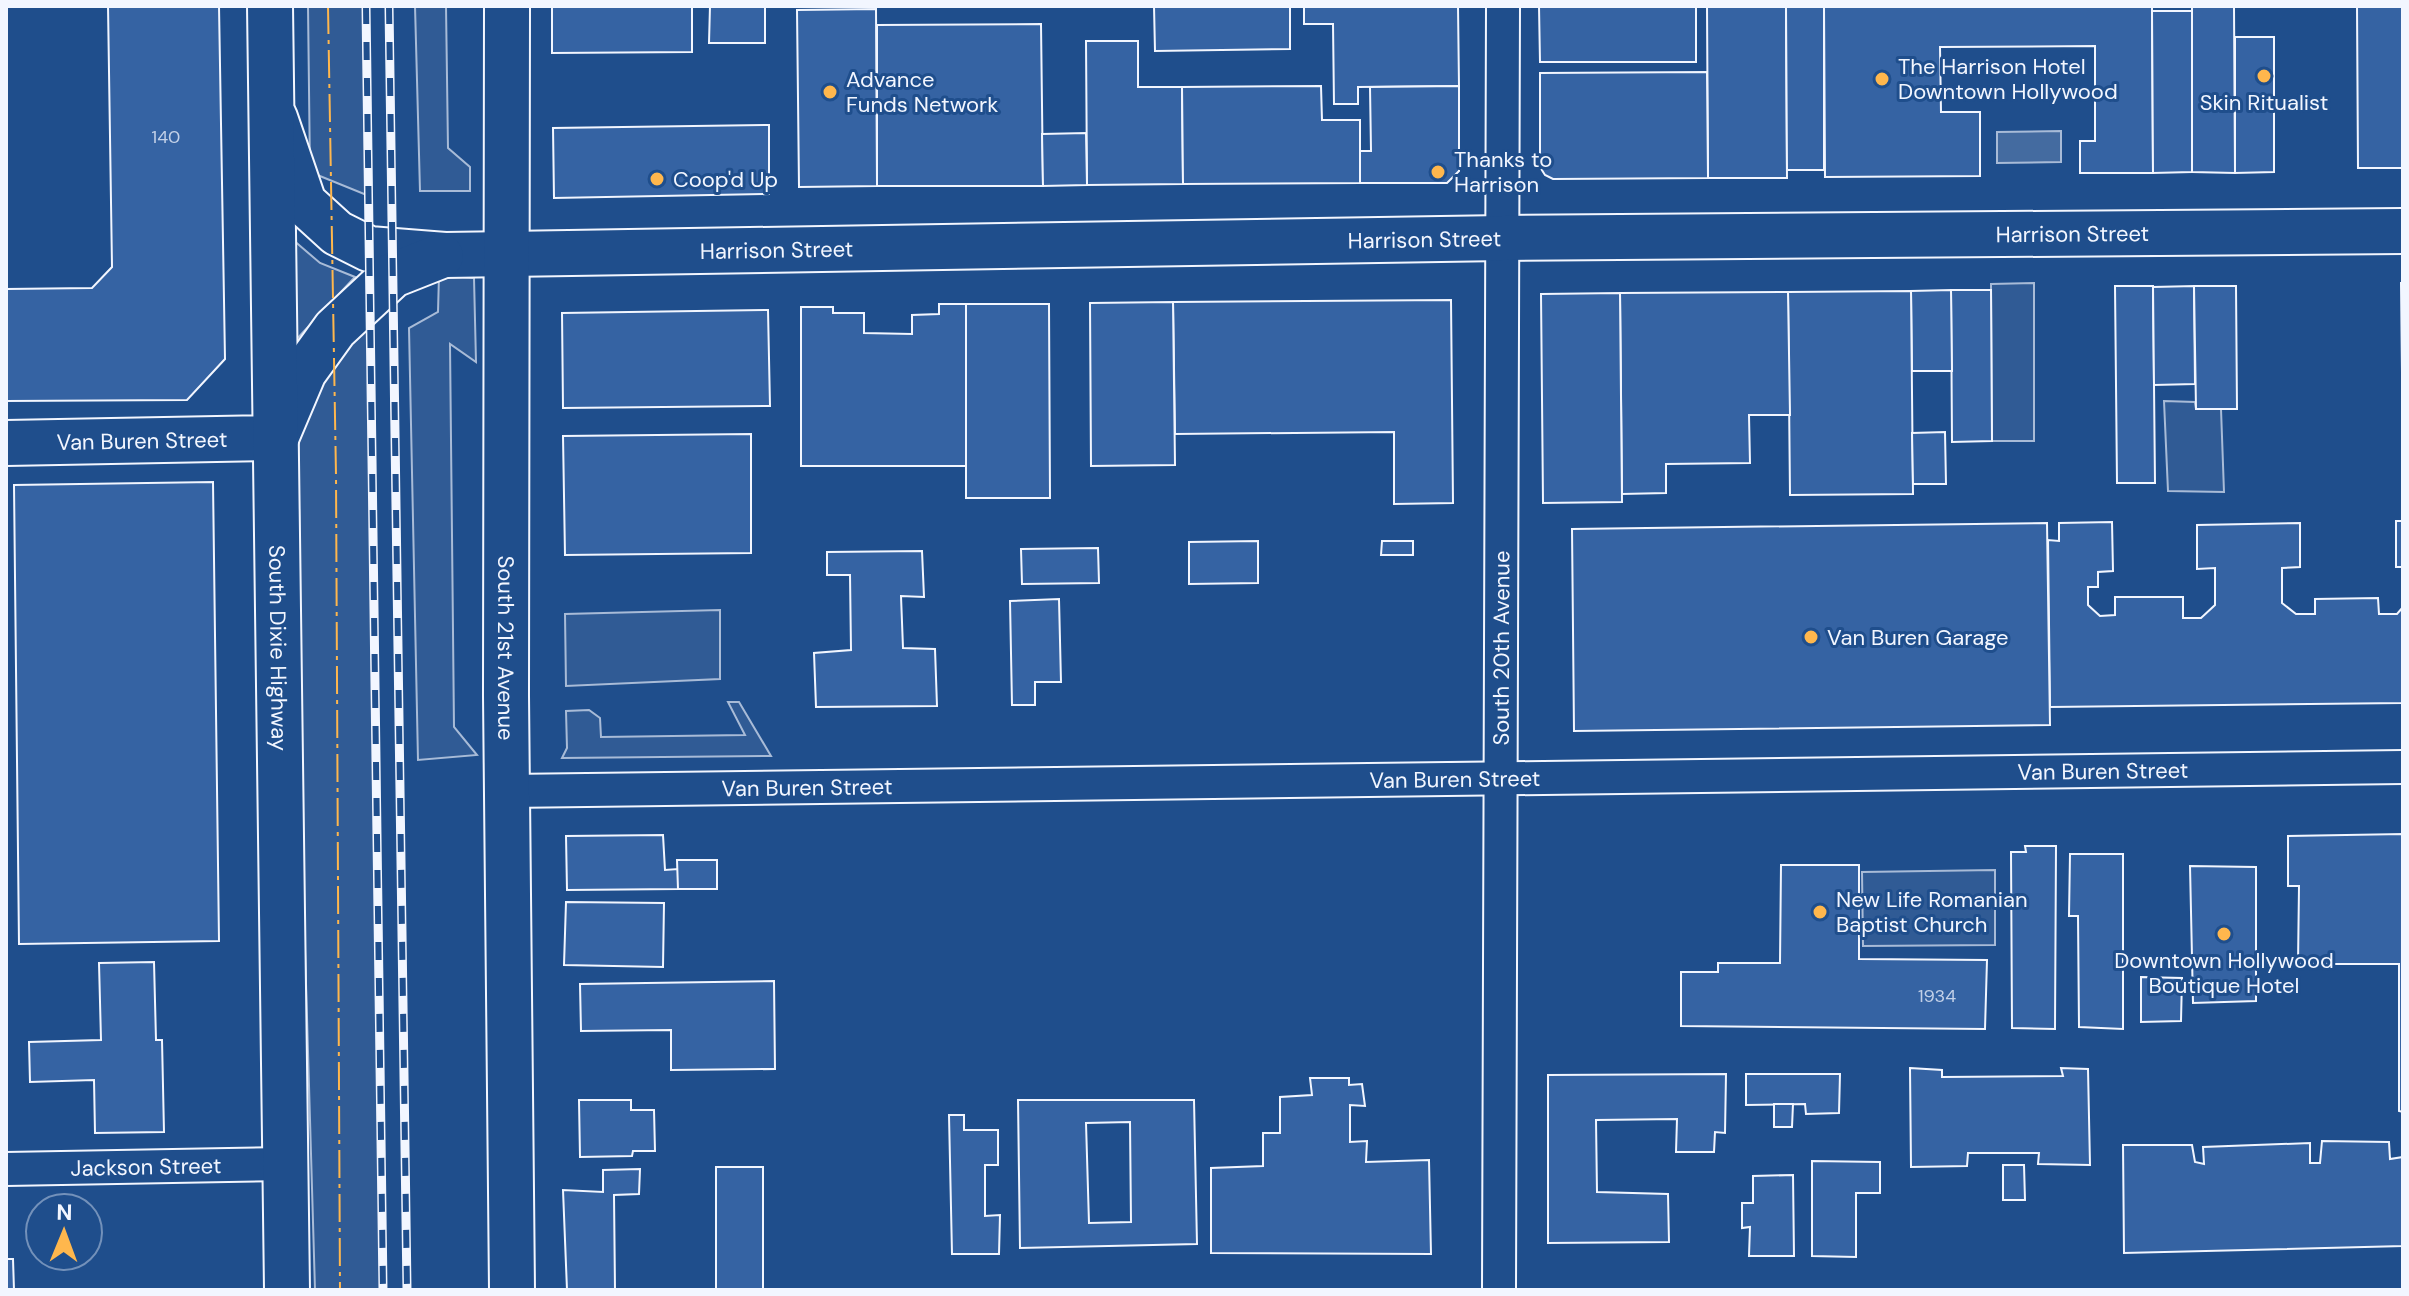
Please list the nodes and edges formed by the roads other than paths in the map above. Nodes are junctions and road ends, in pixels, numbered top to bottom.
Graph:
1 (270, 6) edge
2 (507, 6) edge
3 (1503, 6) edge
4 (271, 104) junction
5 (2403, 231) edge
6 (1503, 238) junction
7 (505, 253) junction
8 (445, 255) junction
9 (276, 438) junction
10 (6, 443) edge
11 (2403, 767) edge
12 (1500, 779) junction
13 (507, 791) junction
14 (285, 1164) junction
15 (6, 1169) edge
16 (287, 1290) edge
17 (512, 1290) edge
18 (1499, 1290) edge

1 - 4 main road, South Dixie Highway
2 - 7 main road, South 21st Avenue
3 - 6 street, South 20th Avenue
4 - 8 main road, Harrison Street
4 - 9 main road, South Dixie Highway
5 - 6 main road, Harrison Street
6 - 7 main road, Harrison Street
6 - 12 street, South 20th Avenue
7 - 8 main road, Harrison Street
7 - 13 main road, South 21st Avenue
8 - 9 main road, Harrison Street
9 - 10 main road, Van Buren Street
9 - 14 main road, South Dixie Highway
11 - 12 street, Van Buren Street
12 - 13 street, Van Buren Street
12 - 18 street, South 20th Avenue
13 - 17 main road, South 21st Avenue
14 - 15 street, Jackson Street
14 - 16 main road, South Dixie Highway

